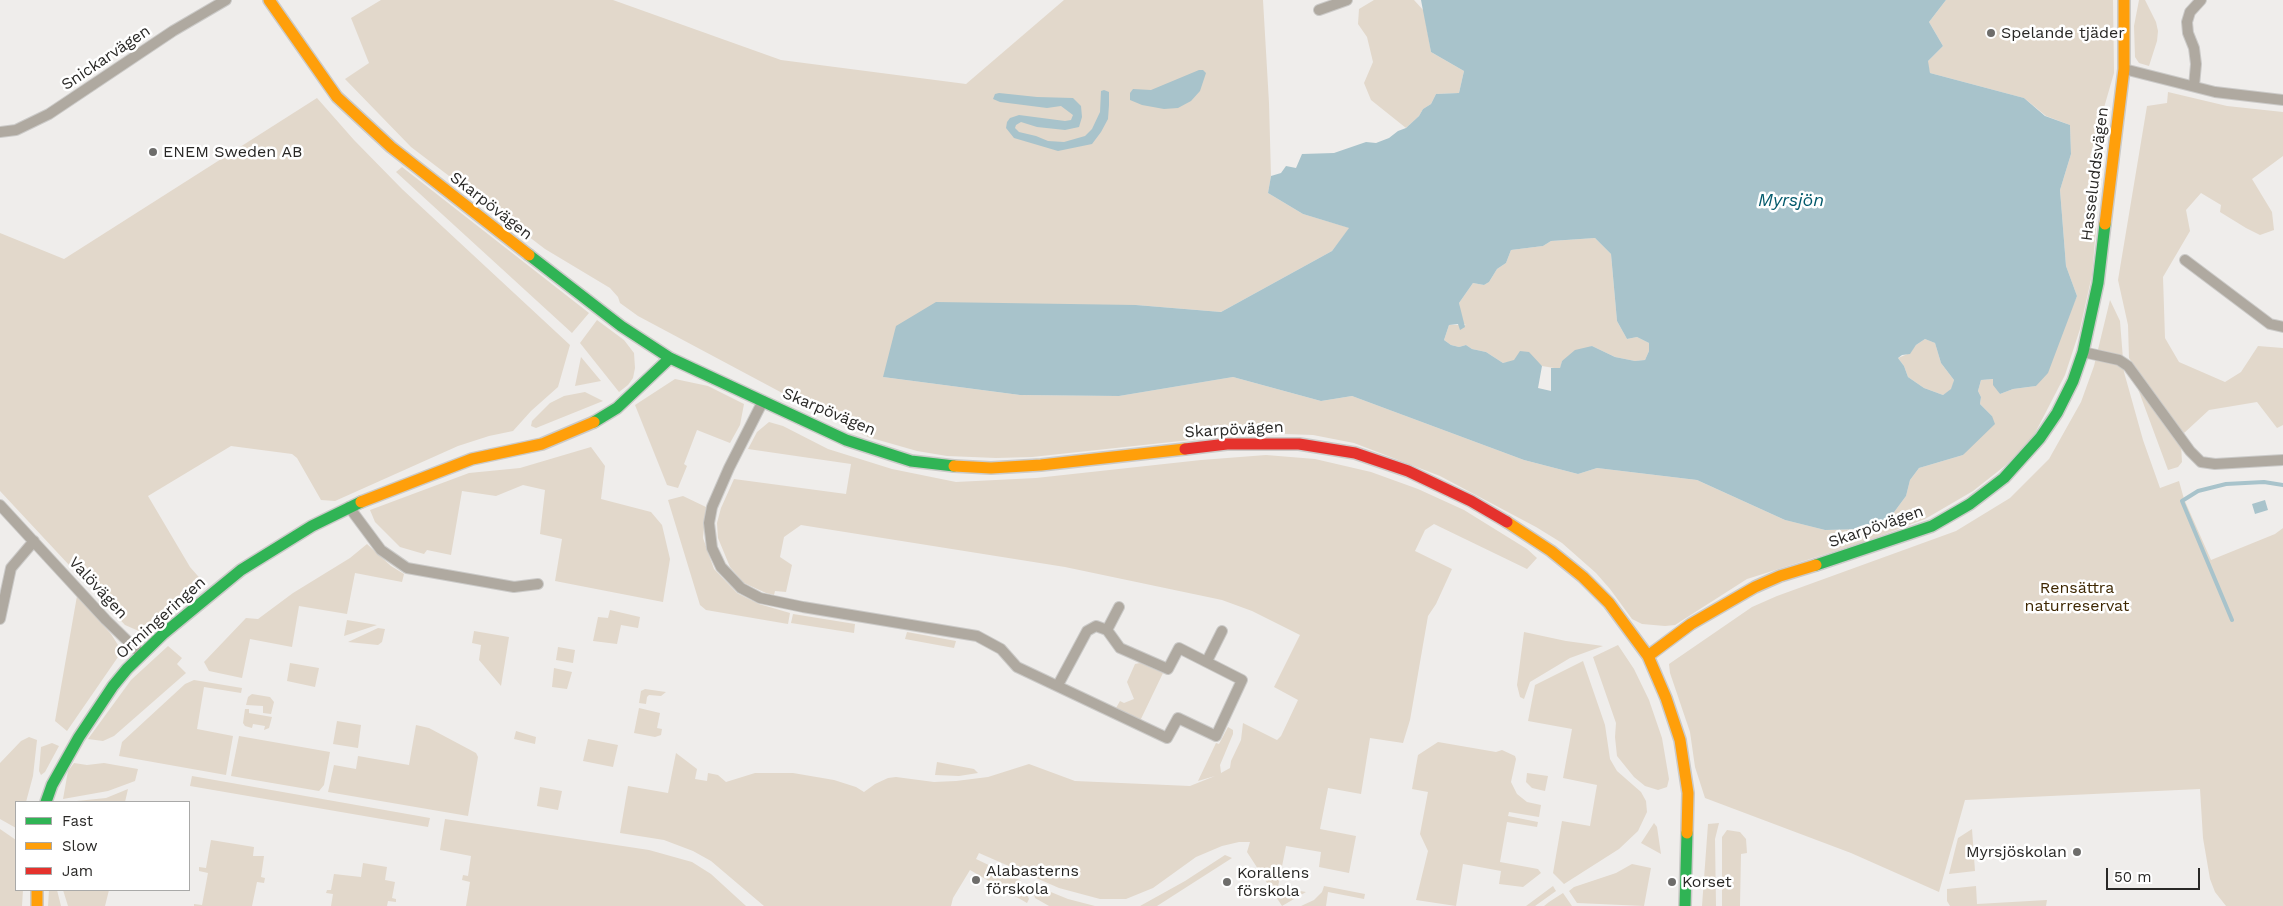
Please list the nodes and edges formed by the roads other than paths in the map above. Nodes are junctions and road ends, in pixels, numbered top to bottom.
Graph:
1 (226, 0) edge
2 (269, 0) edge
3 (1348, 0) edge
4 (2124, 0) edge
5 (2201, 0) edge
6 (1319, 10) dead end
7 (2124, 70) junction
8 (2194, 86) junction
9 (2283, 100) edge
10 (0, 132) edge
11 (2185, 260) dead end
12 (2283, 327) edge
13 (2083, 352) junction
14 (670, 358) junction
15 (763, 401) junction
16 (2283, 460) edge
17 (0, 505) edge
18 (349, 507) junction
19 (34, 541) junction
20 (538, 584) dead end
21 (1119, 606) dead end
22 (0, 619) edge
23 (1107, 630) junction
24 (1222, 631) dead end
25 (140, 654) junction
26 (1648, 656) junction
27 (1206, 661) junction
28 (1058, 685) junction
29 (46, 801) edge
30 (37, 891) edge
31 (36, 906) edge
32 (1685, 906) edge

1 - 10 street, Snickarvägen
2 - 14 street, Skarpövägen
3 - 6 street
4 - 7 street, Hasseluddsvägen
5 - 8 street
7 - 8 street
7 - 13 street, Hasseluddsvägen
8 - 9 street
11 - 12 street
13 - 16 street
13 - 26 street, Skarpövägen
14 - 15 street, Skarpövägen
14 - 18 street, Ormingeringen
15 - 26 street, Skarpövägen
15 - 28 street, Skarpövägen
17 - 19 street, Valövägen
18 - 20 street
18 - 25 street, Ormingeringen
19 - 22 street
19 - 25 street, Valövägen
21 - 23 street
23 - 27 street
23 - 28 street
24 - 27 street
25 - 29 street, Ormingeringen
26 - 32 street, Skarpövägen
27 - 28 street, Skarpövägen
30 - 31 street

